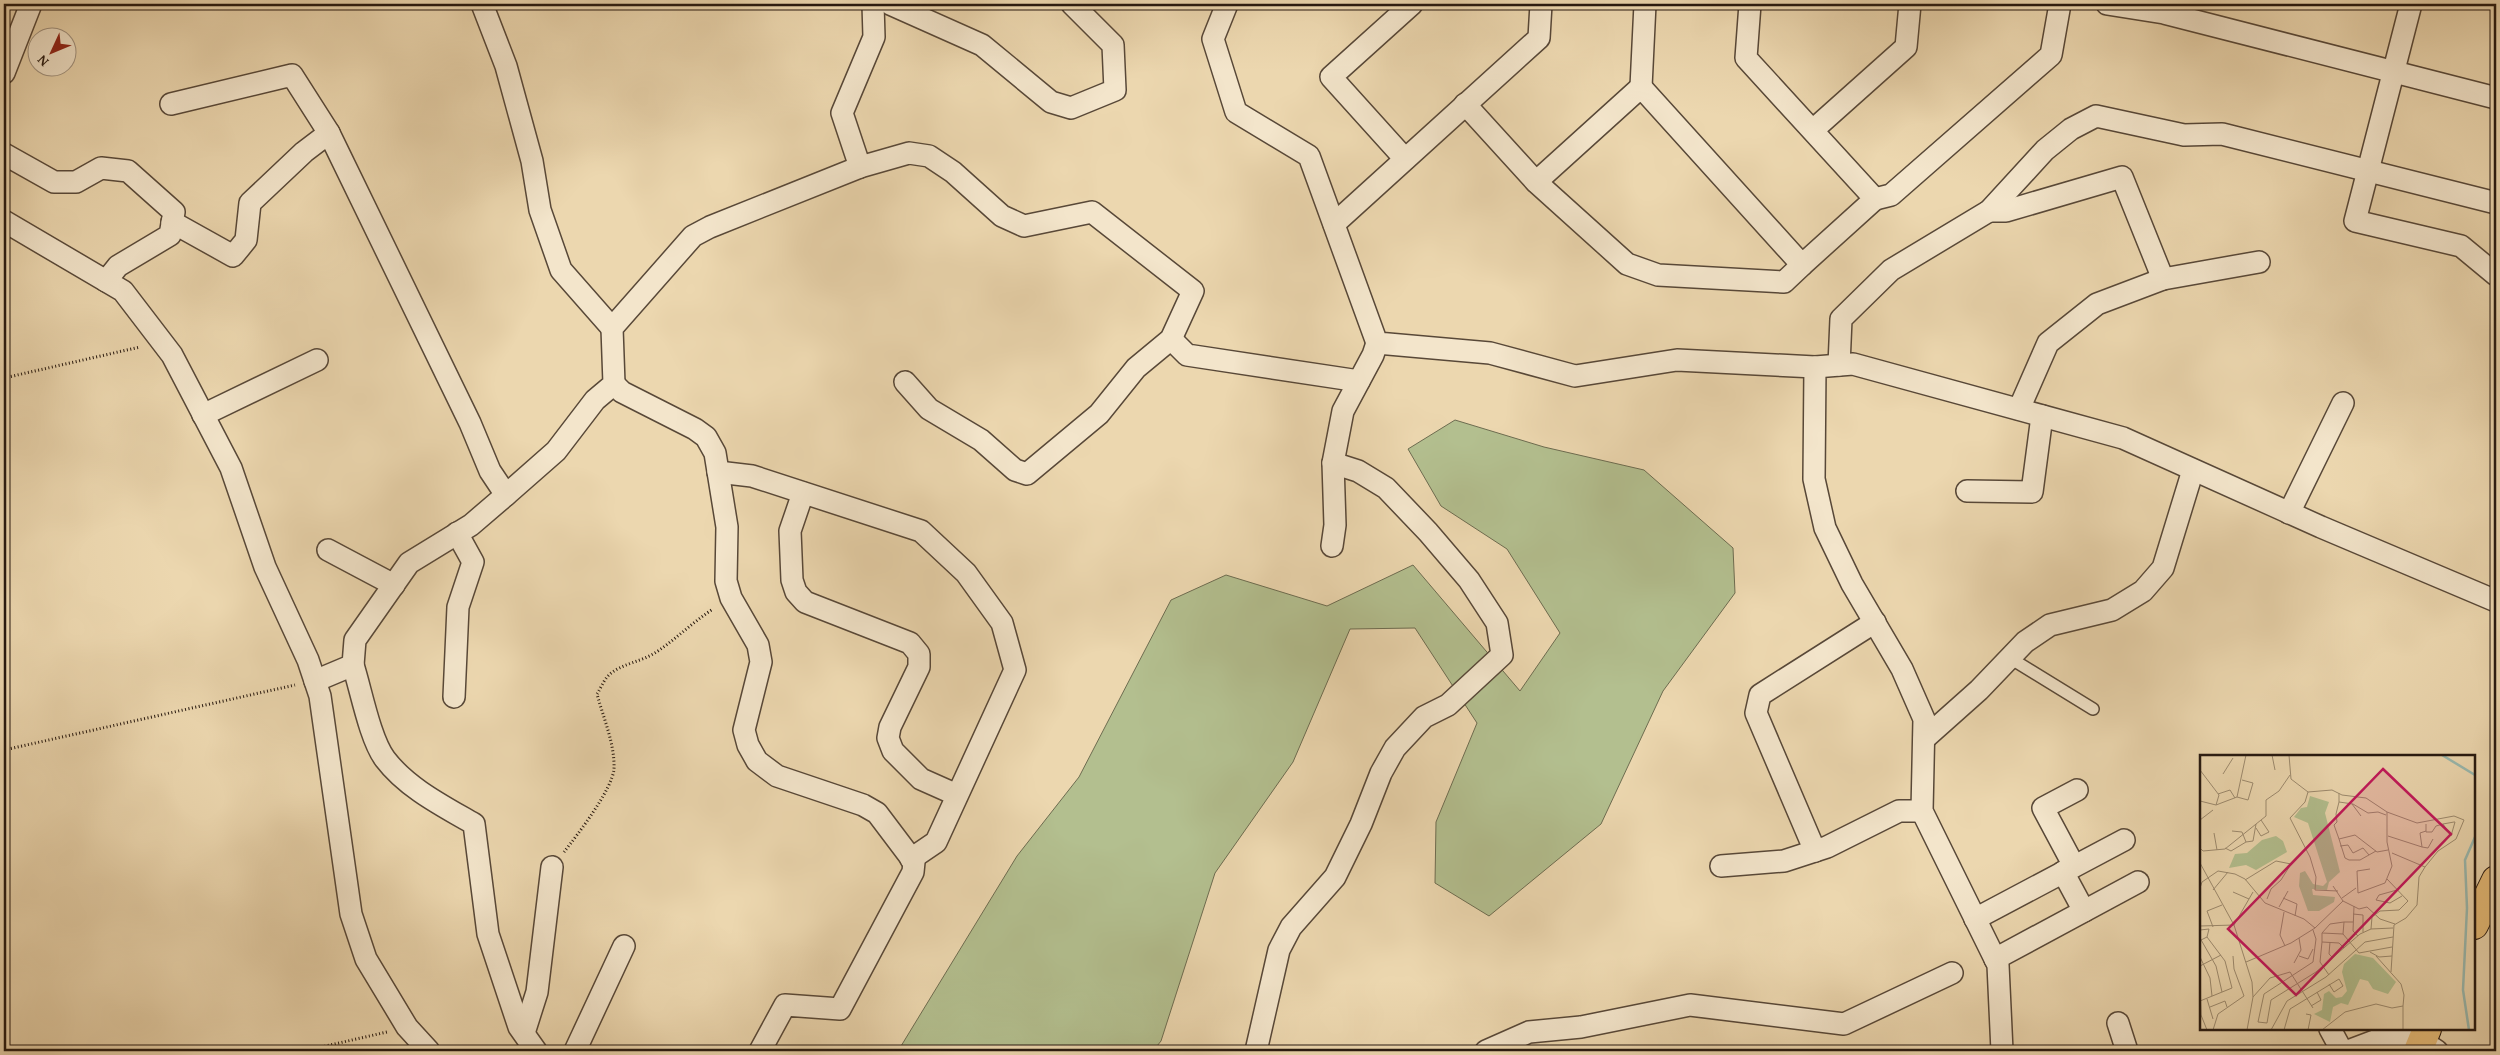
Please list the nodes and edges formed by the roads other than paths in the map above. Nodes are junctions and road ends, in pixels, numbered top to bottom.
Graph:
1 (31, 4) edge
2 (482, 4) edge
3 (873, 4) edge
4 (890, 4) edge
5 (1072, 4) edge
6 (1226, 4) edge
7 (1412, 4) edge
8 (1541, 4) edge
9 (1644, 4) edge
10 (1750, 4) edge
11 (1910, 4) edge
12 (2060, 4) edge
13 (2107, 4) edge
14 (2411, 4) edge
15 (2394, 72) junction
16 (4, 73) edge
17 (1640, 88) junction
18 (2496, 98) edge
19 (172, 104) dead end
20 (1466, 104) junction
21 (1813, 130) junction
22 (329, 133) junction
23 (4, 154) edge
24 (1405, 159) junction
25 (860, 167) junction
26 (2368, 171) junction
27 (1536, 182) junction
28 (1875, 199) junction
29 (2496, 203) edge
30 (1989, 211) junction
31 (4, 221) edge
32 (172, 222) junction
33 (1334, 224) junction
34 (2259, 262) dead end
35 (1802, 265) junction
36 (2496, 275) edge
37 (2163, 279) junction
38 (106, 281) junction
39 (612, 328) junction
40 (1171, 339) junction
41 (1376, 343) junction
42 (317, 360) dead end
43 (1839, 365) junction
44 (1815, 367) junction
45 (1359, 381) junction
46 (905, 382) dead end
47 (614, 384) junction
48 (2343, 403) dead end
49 (2019, 409) junction
50 (203, 415) junction
51 (2042, 416) junction
52 (1333, 464) junction
53 (2193, 470) junction
54 (718, 472) junction
55 (1967, 491) dead end
56 (803, 493) junction
57 (506, 495) junction
58 (2289, 513) junction
59 (457, 533) junction
60 (1332, 546) dead end
61 (328, 550) dead end
62 (394, 585) junction
63 (2496, 600) edge
64 (1875, 622) junction
65 (2010, 658) junction
66 (354, 665) junction
67 (315, 681) junction
68 (454, 697) dead end
69 (2093, 709) dead end
70 (1924, 739) junction
71 (2077, 790) dead end
72 (957, 795) junction
73 (1922, 811) junction
74 (2124, 840) dead end
75 (1815, 851) junction
76 (911, 859) junction
77 (1721, 866) dead end
78 (552, 867) road end
79 (2069, 869) junction
80 (2496, 880) edge
81 (2138, 882) dead end
82 (2084, 911) junction
83 (1975, 919) junction
84 (2475, 923) edge
85 (624, 946) dead end
86 (1995, 958) junction
87 (1952, 973) dead end
88 (2118, 1023) dead end
89 (2331, 1030) edge
90 (524, 1034) junction
91 (2426, 1043) edge
92 (429, 1051) edge
93 (536, 1051) edge
94 (575, 1051) edge
95 (760, 1051) edge
96 (1256, 1051) edge
97 (1486, 1051) edge
98 (2002, 1051) edge
99 (2127, 1051) edge
100 (2342, 1051) edge
101 (2348, 1051) edge

1 - 16 street
2 - 39 street
3 - 25 street
4 - 5 street
6 - 33 street
7 - 24 street
8 - 20 street
9 - 17 street
10 - 21 street
11 - 21 street
12 - 28 street
13 - 15 street
14 - 15 street
15 - 18 street
15 - 26 street
17 - 27 street
17 - 35 street
19 - 22 street
20 - 24 street
20 - 27 street
21 - 28 street
22 - 32 street
22 - 57 street
23 - 32 street
24 - 33 street
25 - 39 street
25 - 40 street
26 - 29 street
26 - 30 street
26 - 36 street
27 - 35 street
28 - 35 street
30 - 37 street
30 - 43 street
31 - 38 street
32 - 38 street
33 - 41 street
34 - 37 street
37 - 49 street
38 - 50 street
39 - 47 street
40 - 45 street
40 - 46 street
41 - 44 street
41 - 45 street
42 - 50 street
43 - 44 street
43 - 49 street
44 - 64 street
45 - 52 street
47 - 54 street
47 - 57 street
48 - 58 street
49 - 51 street
50 - 67 street
51 - 53 street
51 - 55 street
52 - 60 street
52 - 96 street
53 - 58 street
53 - 65 street
54 - 56 street
54 - 76 street
56 - 72 street
56 - 72 street
57 - 59 street
58 - 63 street
59 - 62 street
59 - 68 street
61 - 62 street
62 - 66 street
64 - 70 street
64 - 75 street
65 - 69 lane
65 - 70 street
66 - 67 street
66 - 90 street
67 - 92 street
70 - 73 street
71 - 79 street
72 - 76 street
73 - 75 street
73 - 83 street
74 - 79 street
75 - 77 street
76 - 95 street
78 - 90 street
79 - 82 street
79 - 83 street
80 - 84 main road
81 - 82 street
82 - 86 street
83 - 86 street
85 - 94 street
86 - 98 street
87 - 97 street
88 - 99 street
89 - 100 street
90 - 93 street
91 - 101 street

